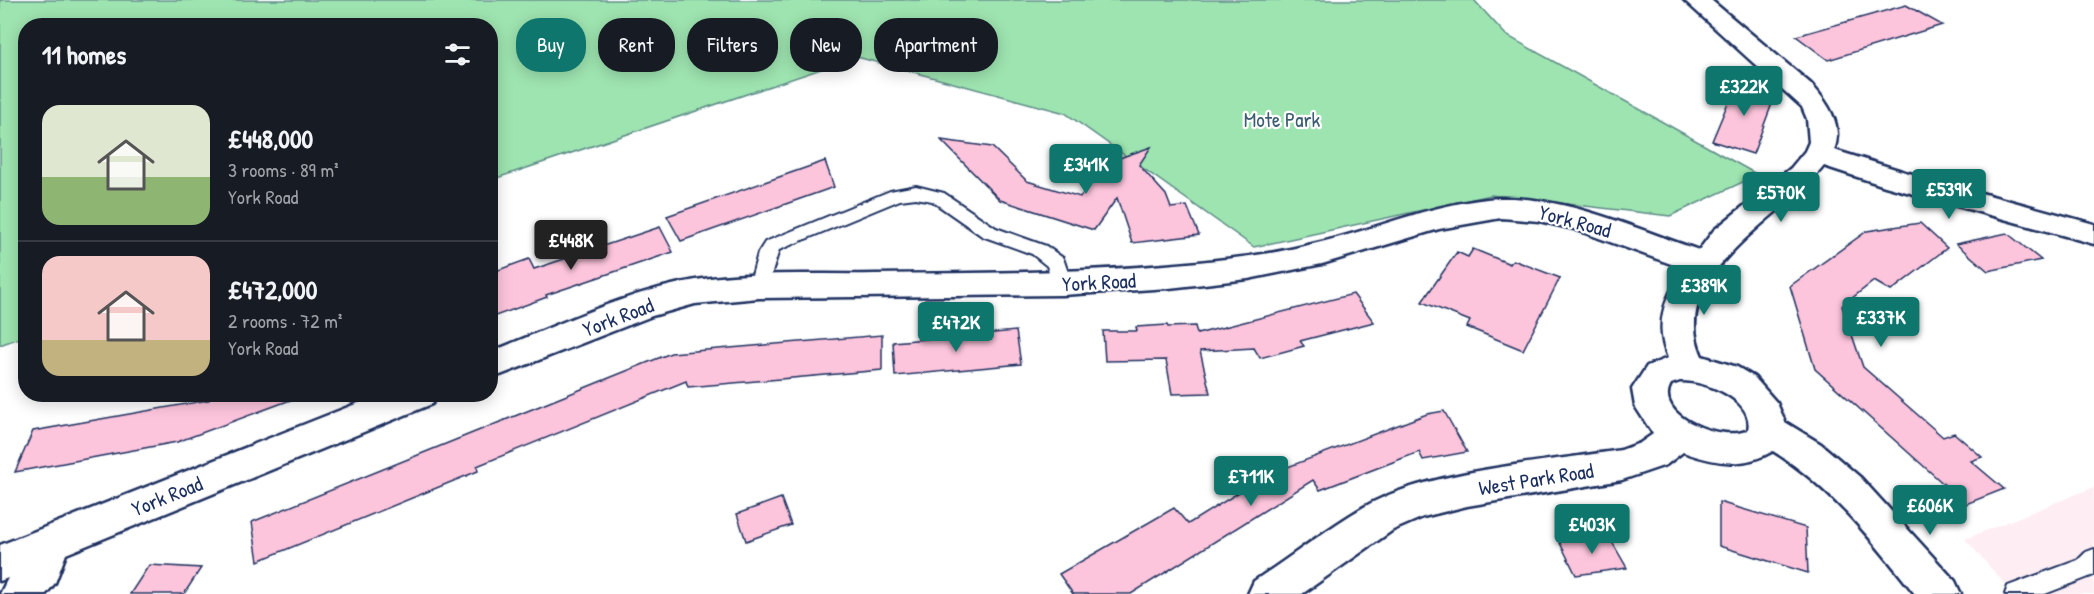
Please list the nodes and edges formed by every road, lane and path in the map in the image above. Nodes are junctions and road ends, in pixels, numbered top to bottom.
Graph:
1 (1696, 0) edge
2 (1818, 154) junction
3 (2094, 234) edge
4 (1705, 264) junction
5 (1062, 284) junction
6 (759, 287) junction
7 (498, 363) edge
8 (1689, 367) junction
9 (399, 402) edge
10 (1766, 429) junction
11 (1679, 435) junction
12 (49, 544) junction
13 (2094, 559) edge
14 (0, 563) edge
15 (20, 594) edge
16 (1269, 594) edge
17 (1940, 594) edge
18 (2017, 594) edge

1 - 2 street
2 - 3 street
2 - 4 street
4 - 5 street, York Road
4 - 8 street
5 - 6 street, York Road
5 - 6 lane
6 - 7 street, York Road
8 - 10 street
8 - 11 street
9 - 12 street, York Road
10 - 11 street
10 - 17 street
11 - 16 street, West Park Road
12 - 14 street, York Road
12 - 15 street
13 - 18 lane

